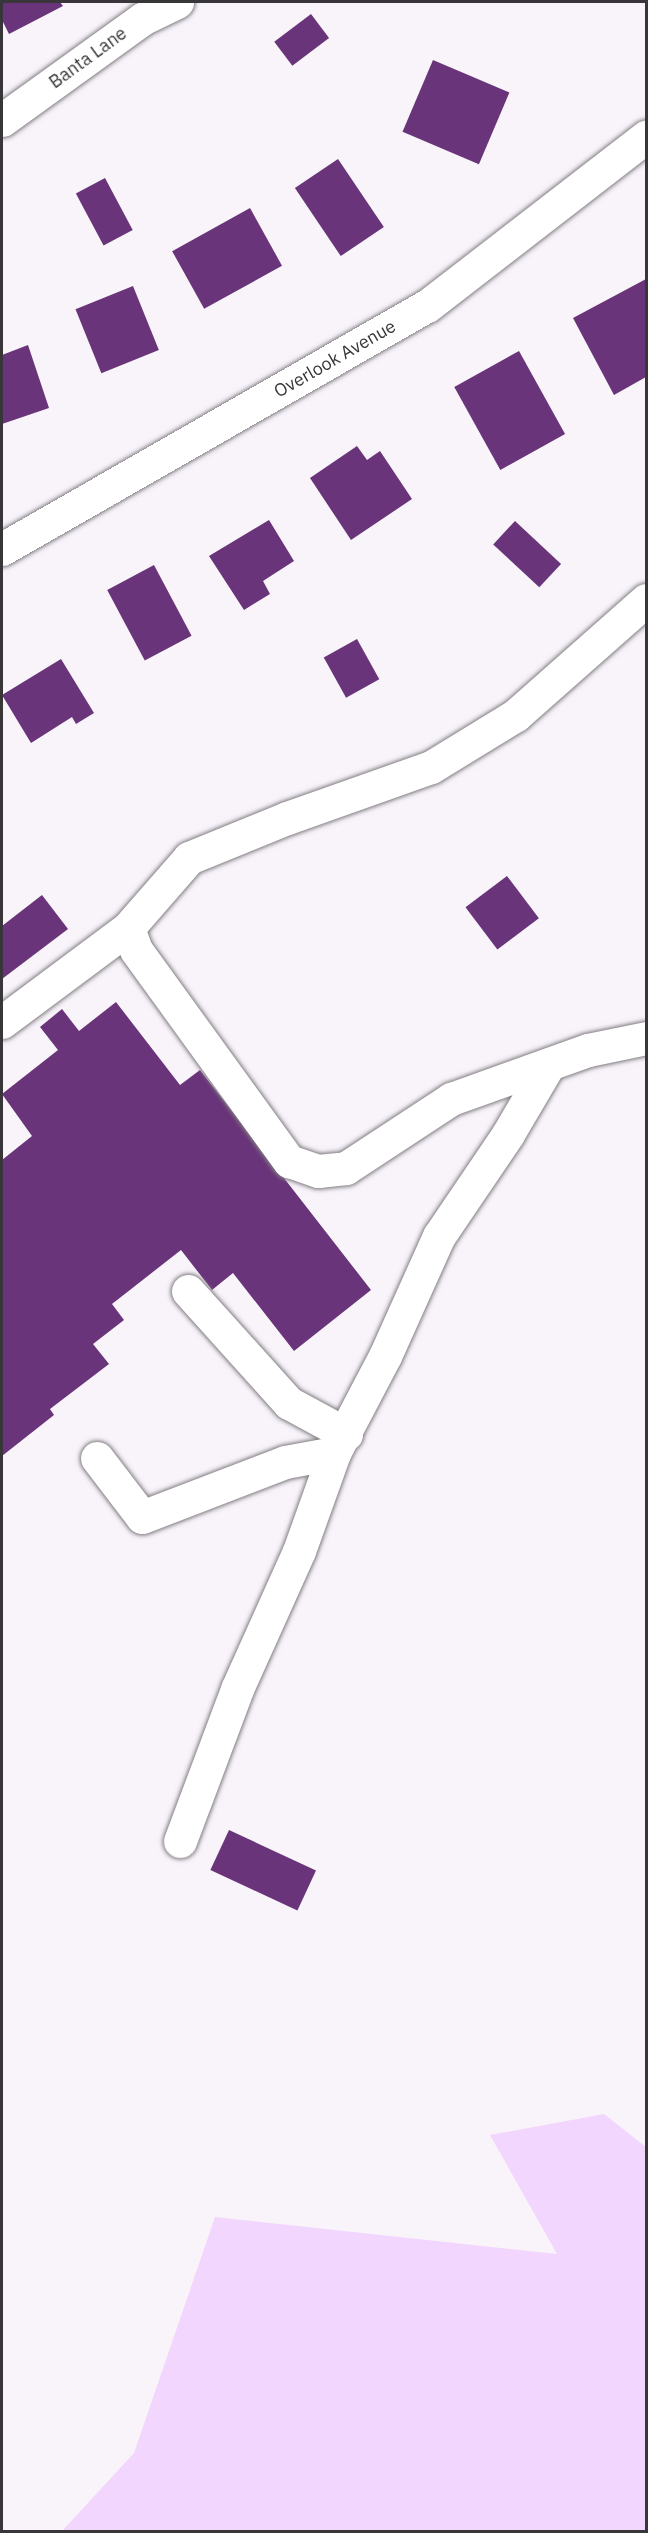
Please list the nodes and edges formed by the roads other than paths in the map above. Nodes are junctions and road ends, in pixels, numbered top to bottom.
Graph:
1 (177, 2) edge
2 (2, 120) edge
3 (646, 137) edge
4 (2, 549) edge
5 (646, 600) edge
6 (128, 928) junction
7 (2, 1022) edge
8 (646, 1038) edge
9 (549, 1064) junction
10 (188, 1291) dead end
11 (340, 1443) junction
12 (97, 1458) dead end
13 (180, 1841) dead end

1 - 2 street, Banta Lane
3 - 4 street, Overlook Avenue
5 - 6 street
6 - 7 street
6 - 9 street
8 - 9 street
9 - 11 street
10 - 11 street
11 - 12 street
11 - 13 street

